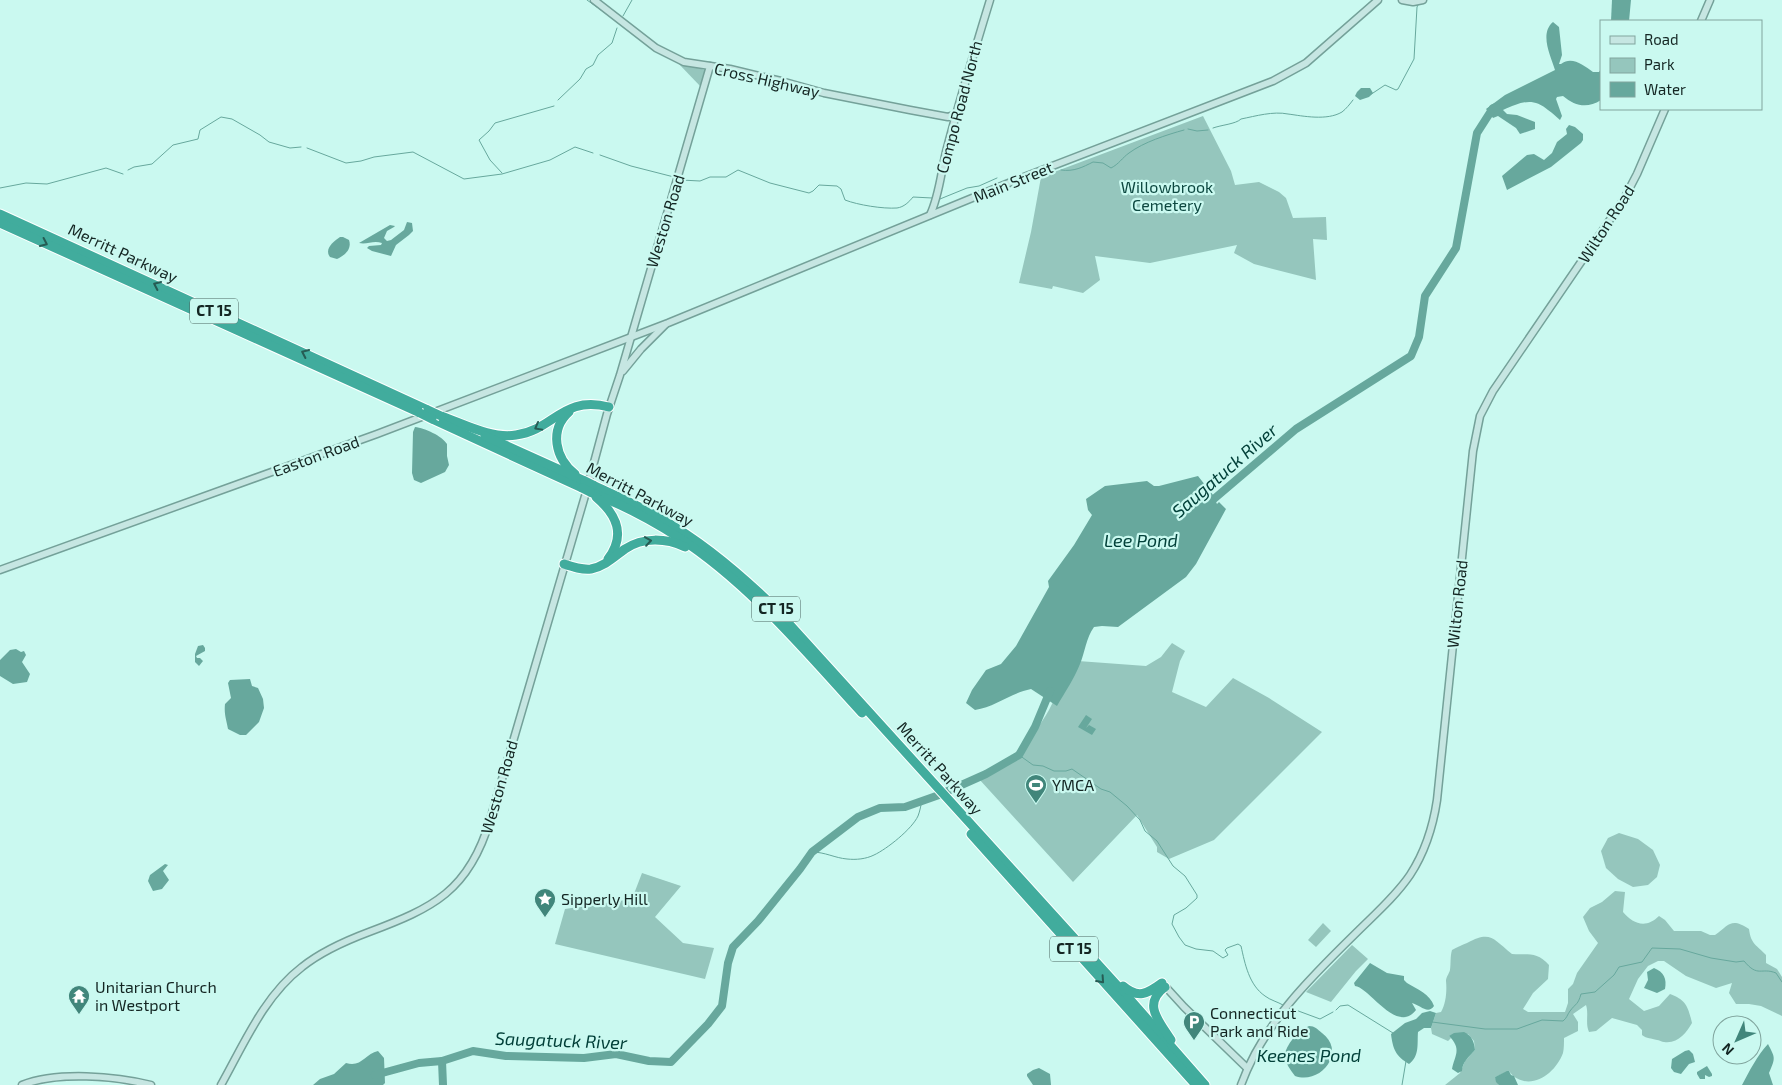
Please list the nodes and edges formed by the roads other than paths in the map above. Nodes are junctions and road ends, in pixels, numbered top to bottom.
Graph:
1 (594, 0) edge
2 (990, 0) edge
3 (1378, 0) edge
4 (1423, 0) edge
5 (1710, 0) edge
6 (1406, 1) edge
7 (1702, 20) edge
8 (710, 66) junction
9 (1665, 110) edge
10 (956, 114) junction
11 (0, 214) edge
12 (930, 215) junction
13 (0, 223) edge
14 (668, 323) junction
15 (630, 337) junction
16 (620, 375) junction
17 (581, 404) junction
18 (609, 406) junction
19 (430, 414) junction
20 (587, 487) junction
21 (606, 563) junction
22 (564, 564) junction
23 (0, 570) edge
24 (735, 580) junction
25 (924, 777) junction
26 (955, 811) junction
27 (1066, 929) junction
28 (1163, 985) junction
29 (1247, 1068) junction
30 (1196, 1074) junction
31 (22, 1085) edge
32 (152, 1085) edge
33 (221, 1085) edge
34 (1196, 1085) edge
35 (1205, 1085) edge
36 (1241, 1085) edge

1 - 8 main road, Cross Highway
2 - 10 main road, Compo Road North
3 - 12 main road, Main Street
4 - 6 main road
5 - 7 main road
8 - 10 main road, Cross Highway
8 - 15 main road, Weston Road
9 - 29 main road, Wilton Road
10 - 12 main road, Compo Road North
19 -> 11 highway, Merritt Parkway / CT 15
12 - 14 main road, Main Street
13 -> 19 highway, Merritt Parkway / CT 15
14 - 15 main road, Main Street
14 - 16 main road, Weston Road
15 - 16 main road, Weston Road
15 - 23 main road, Easton Road
16 - 18 main road, Weston Road
17 - 18 highway
17 -> 19 highway
17 - 20 highway
18 - 22 main road, Weston Road
19 - 20 highway, Merritt Parkway / CT 15
20 - 21 highway
20 - 24 highway, Merritt Parkway / CT 15
20 - 25 highway, Merritt Parkway / CT 15
21 - 22 highway
21 -> 24 highway
22 - 33 main road, Weston Road
24 - 25 highway, Merritt Parkway / CT 15
25 - 26 highway, Merritt Parkway / CT 15
26 - 27 highway, Merritt Parkway / CT 15
26 -> 34 highway, Merritt Parkway / CT 15
27 - 28 highway
27 - 30 highway, Merritt Parkway / CT 15
28 - 29 main road
28 - 30 highway
29 - 36 main road, Wilton Road
30 - 35 highway, Merritt Parkway / CT 15
31 - 32 main road

